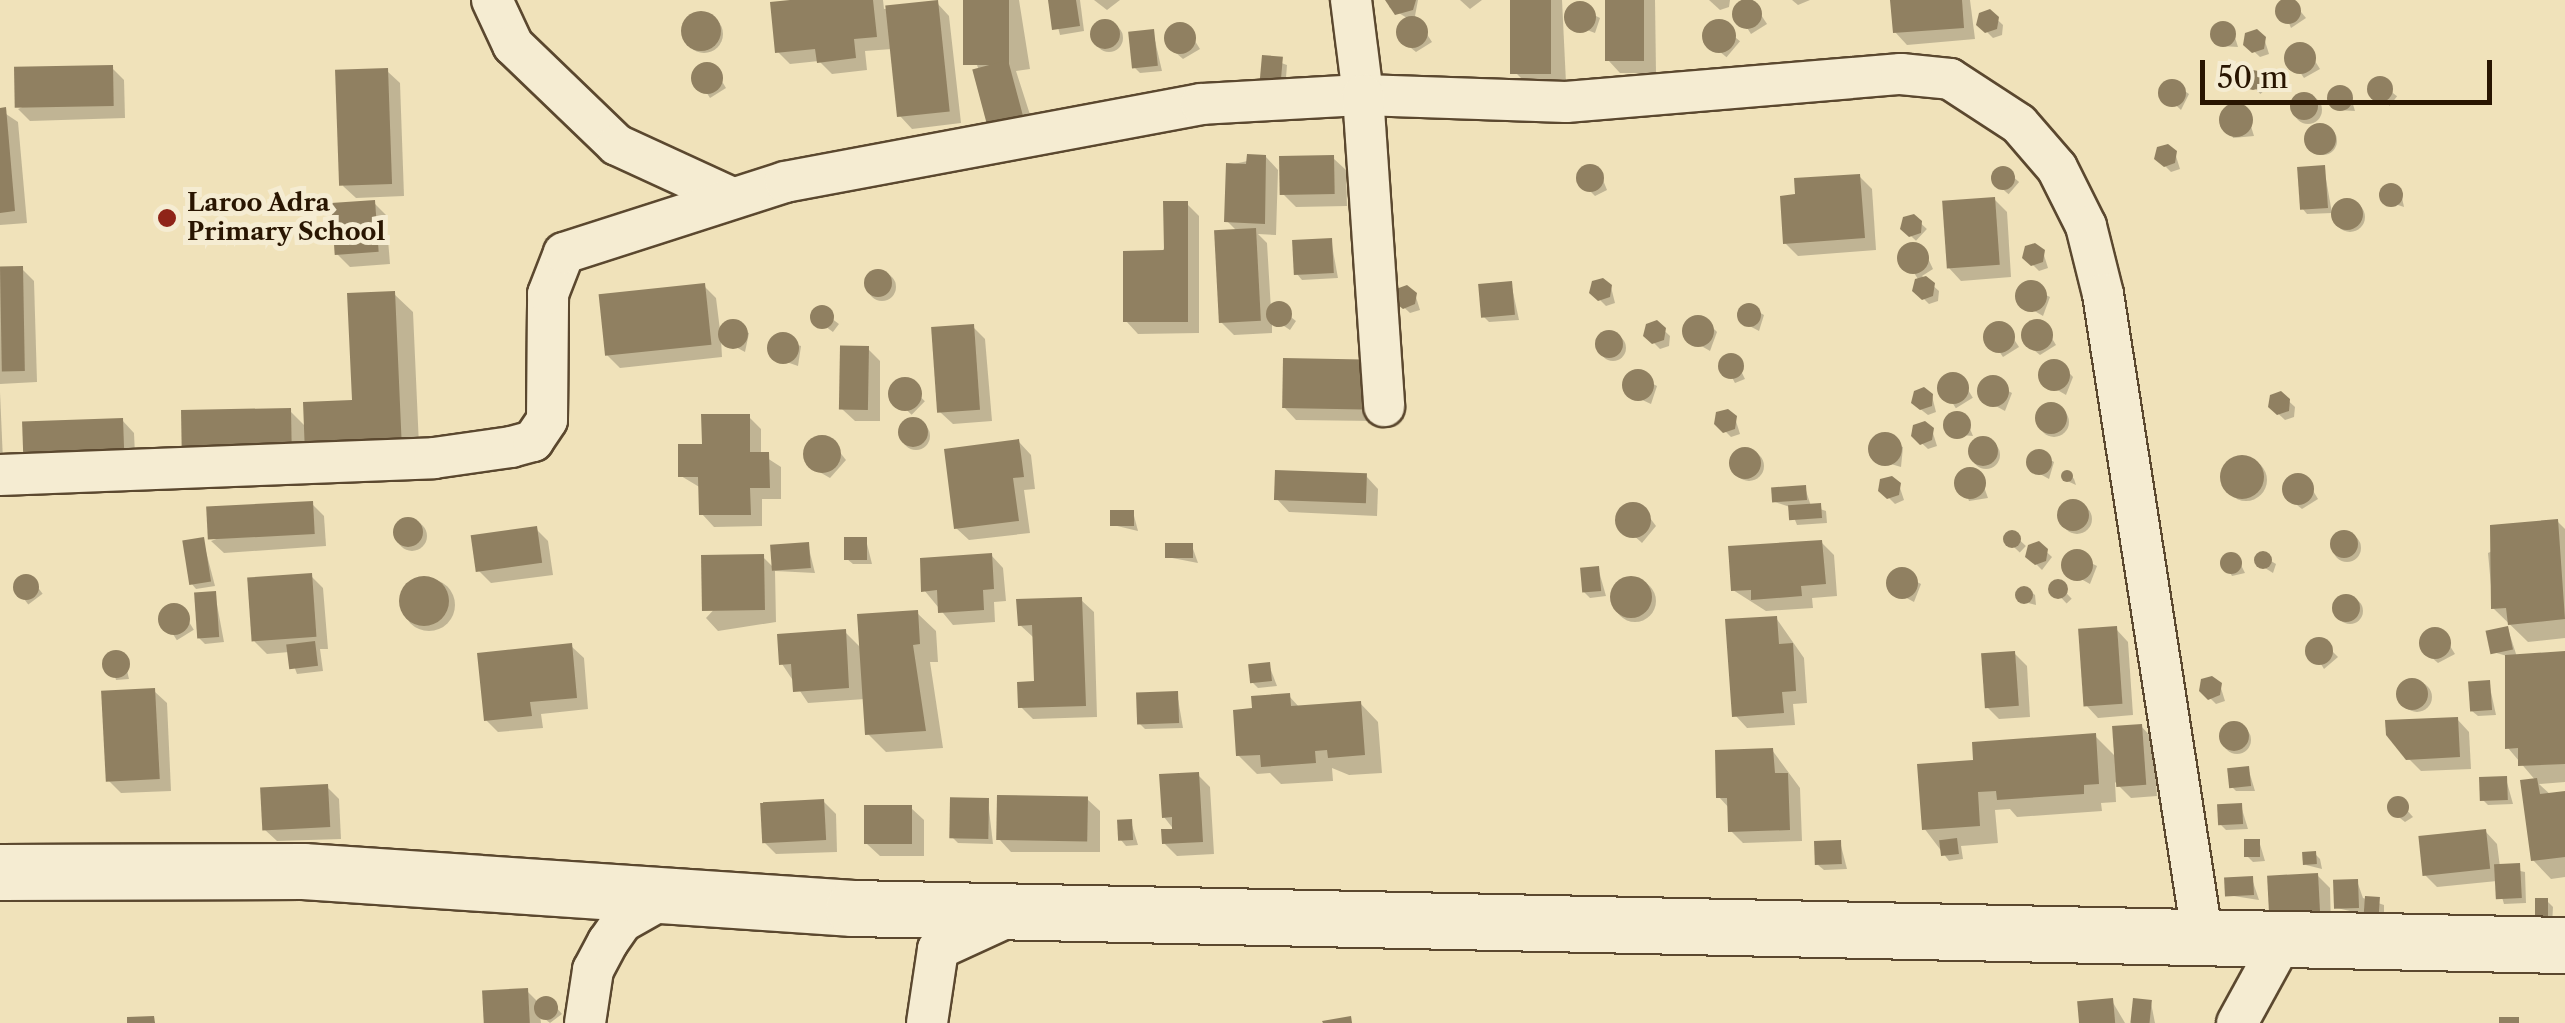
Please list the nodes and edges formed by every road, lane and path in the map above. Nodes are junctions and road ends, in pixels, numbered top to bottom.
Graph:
1 (492, 0) edge
2 (1351, 0) edge
3 (1362, 95) junction
4 (730, 197) junction
5 (1384, 406) dead end
6 (0, 476) edge
7 (0, 872) edge
8 (674, 892) junction
9 (1028, 908) junction
10 (2202, 934) junction
11 (2280, 943) junction
12 (2565, 944) edge
13 (585, 1023) edge
14 (927, 1023) edge
15 (2237, 1023) edge

1 - 4 street
2 - 3 street
3 - 4 street
3 - 5 street
3 - 10 street
4 - 6 street
7 - 8 street
8 - 9 street
8 - 13 street
9 - 10 street
9 - 14 street
10 - 11 street
11 - 12 street
11 - 15 street

